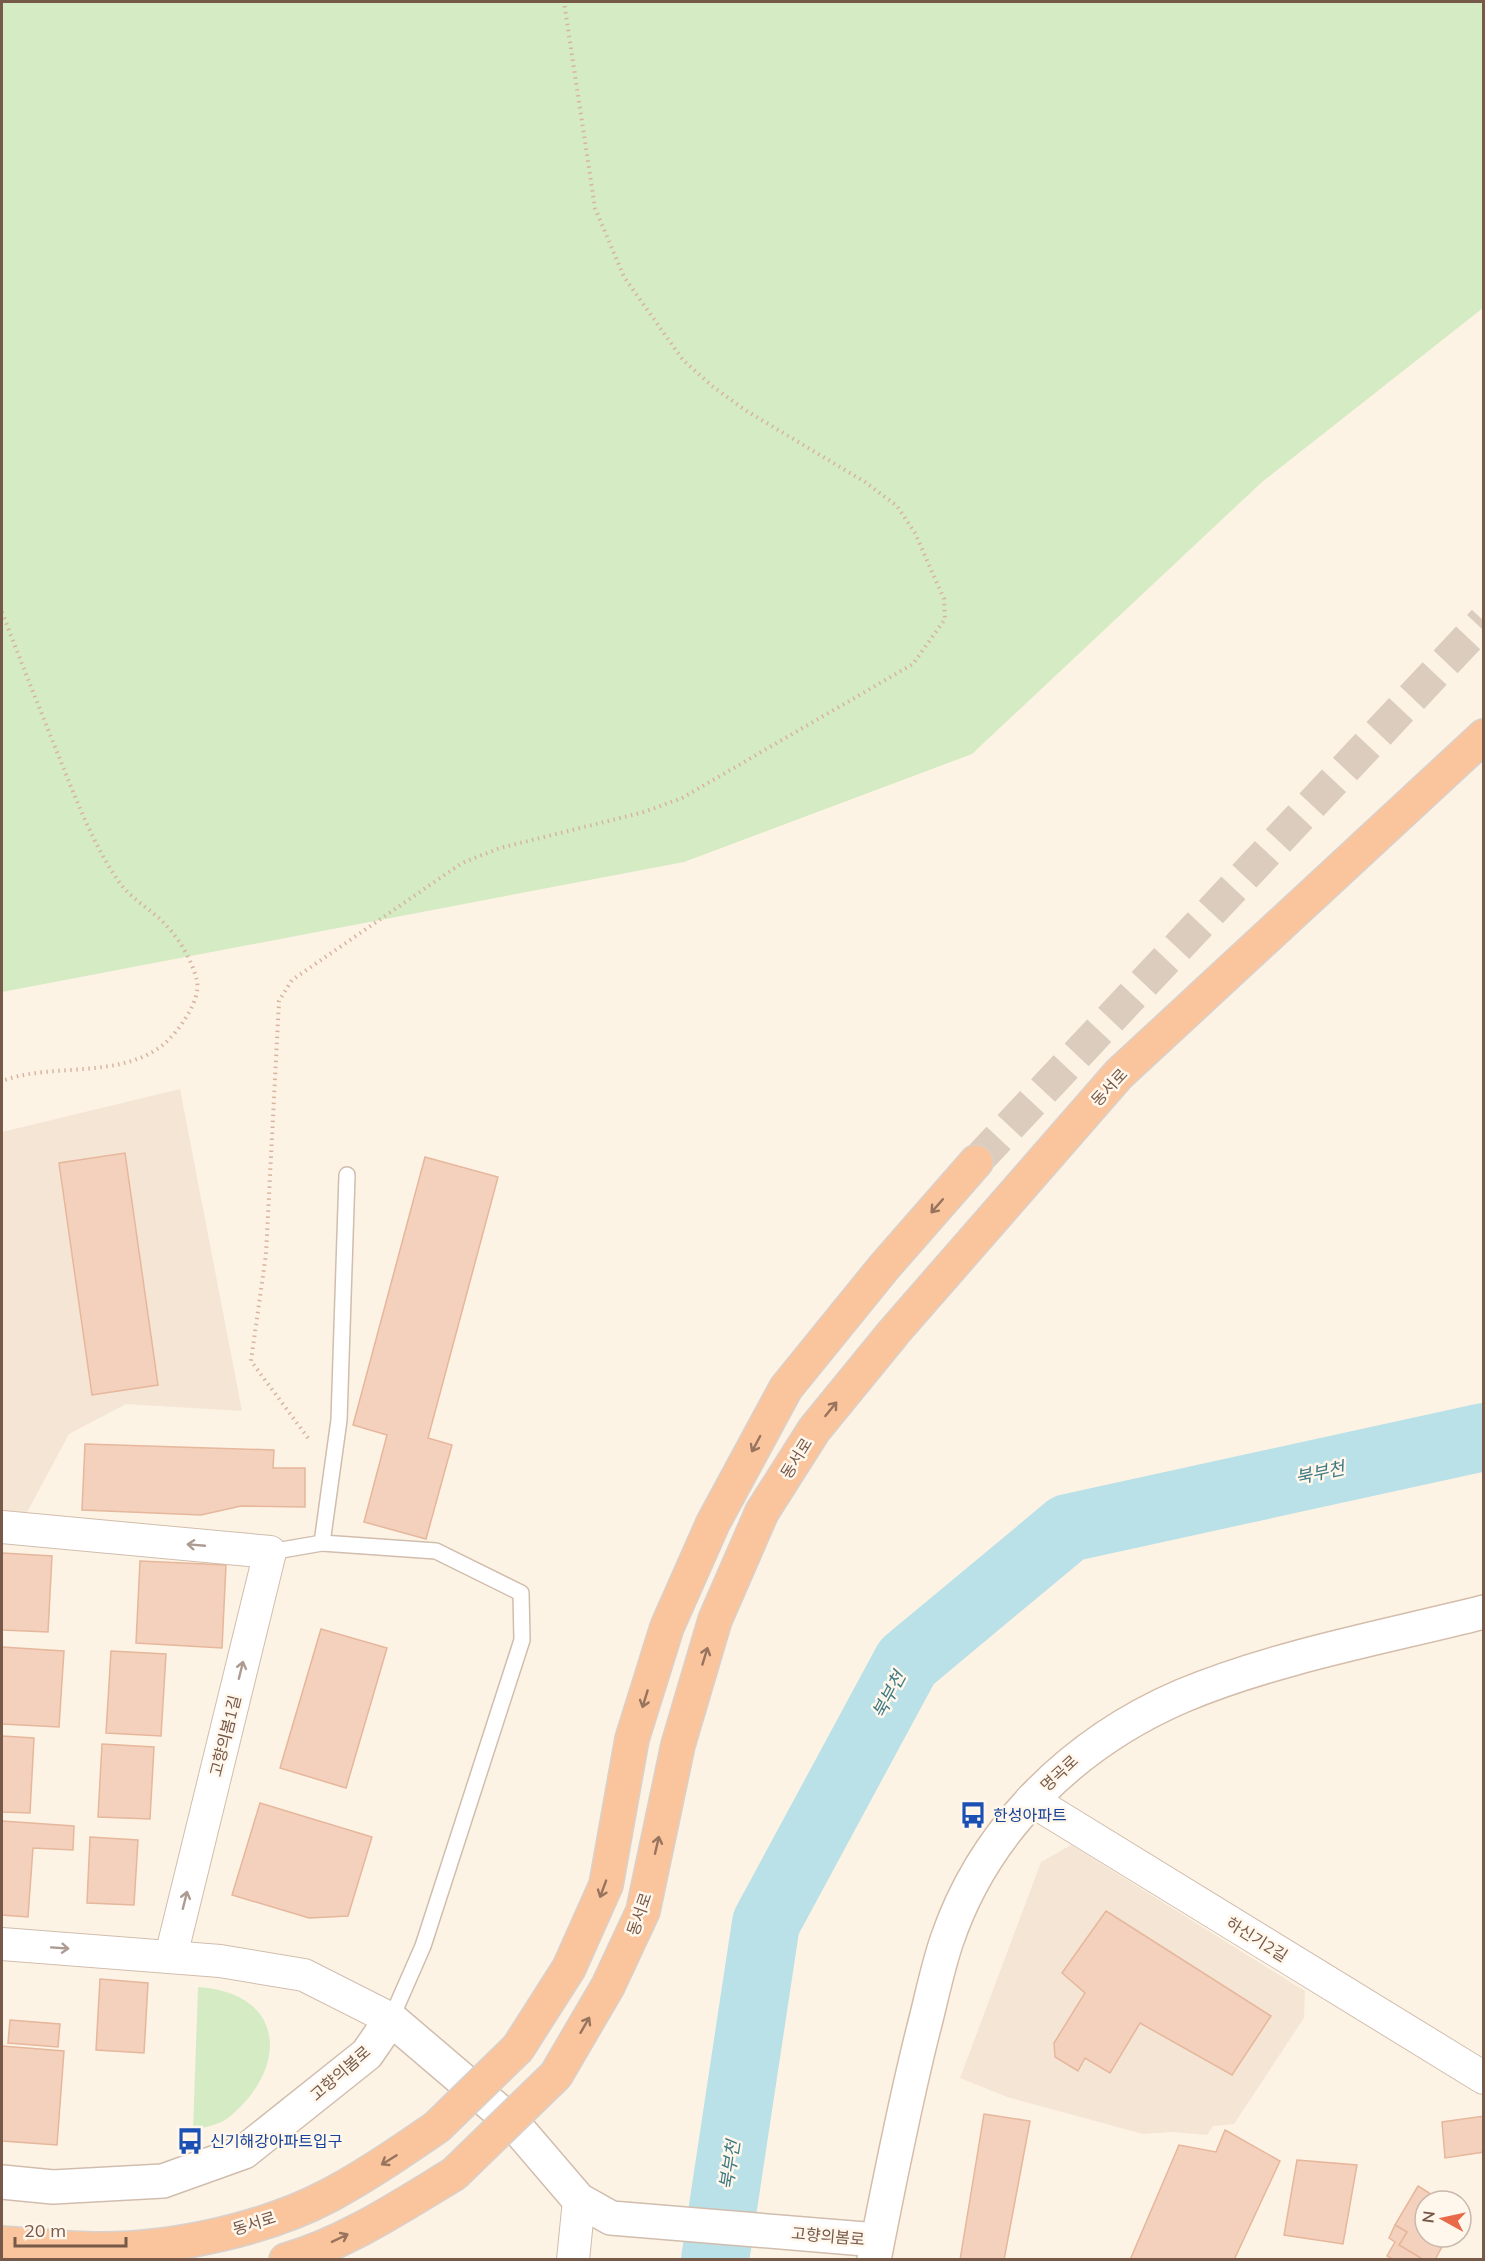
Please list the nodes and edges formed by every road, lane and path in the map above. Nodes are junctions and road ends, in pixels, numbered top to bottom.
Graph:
1 (564, 2) edge
2 (2, 612) edge
3 (1484, 736) edge
4 (2, 1081) edge
5 (976, 1162) tunnel mouth
6 (347, 1175) dead end
7 (310, 1448) dead end
8 (2, 1527) edge
9 (322, 1543) junction
10 (270, 1552) junction
11 (1484, 1612) edge
12 (1031, 1800) junction
13 (2, 1944) edge
14 (171, 1956) junction
15 (392, 2019) junction
16 (1484, 2078) edge
17 (2, 2182) edge
18 (579, 2200) junction
19 (2, 2243) edge
20 (875, 2250) edge
21 (286, 2259) edge
22 (573, 2259) edge

1 - 7 path
2 - 4 path
21 -> 3 highway, 동서로, bridge
5 -> 19 highway, 동서로, bridge
6 - 9 lane
10 -> 8 street
9 - 10 lane
9 - 15 lane
14 -> 10 street, 고향의봄1길
11 - 12 street, 명곡로
12 - 16 street, 하신기2길
12 - 20 street, 명곡로
13 -> 14 street
14 - 15 street
15 - 17 street, 고향의봄로
15 - 18 street
18 - 20 street, 고향의봄로
18 - 22 street

